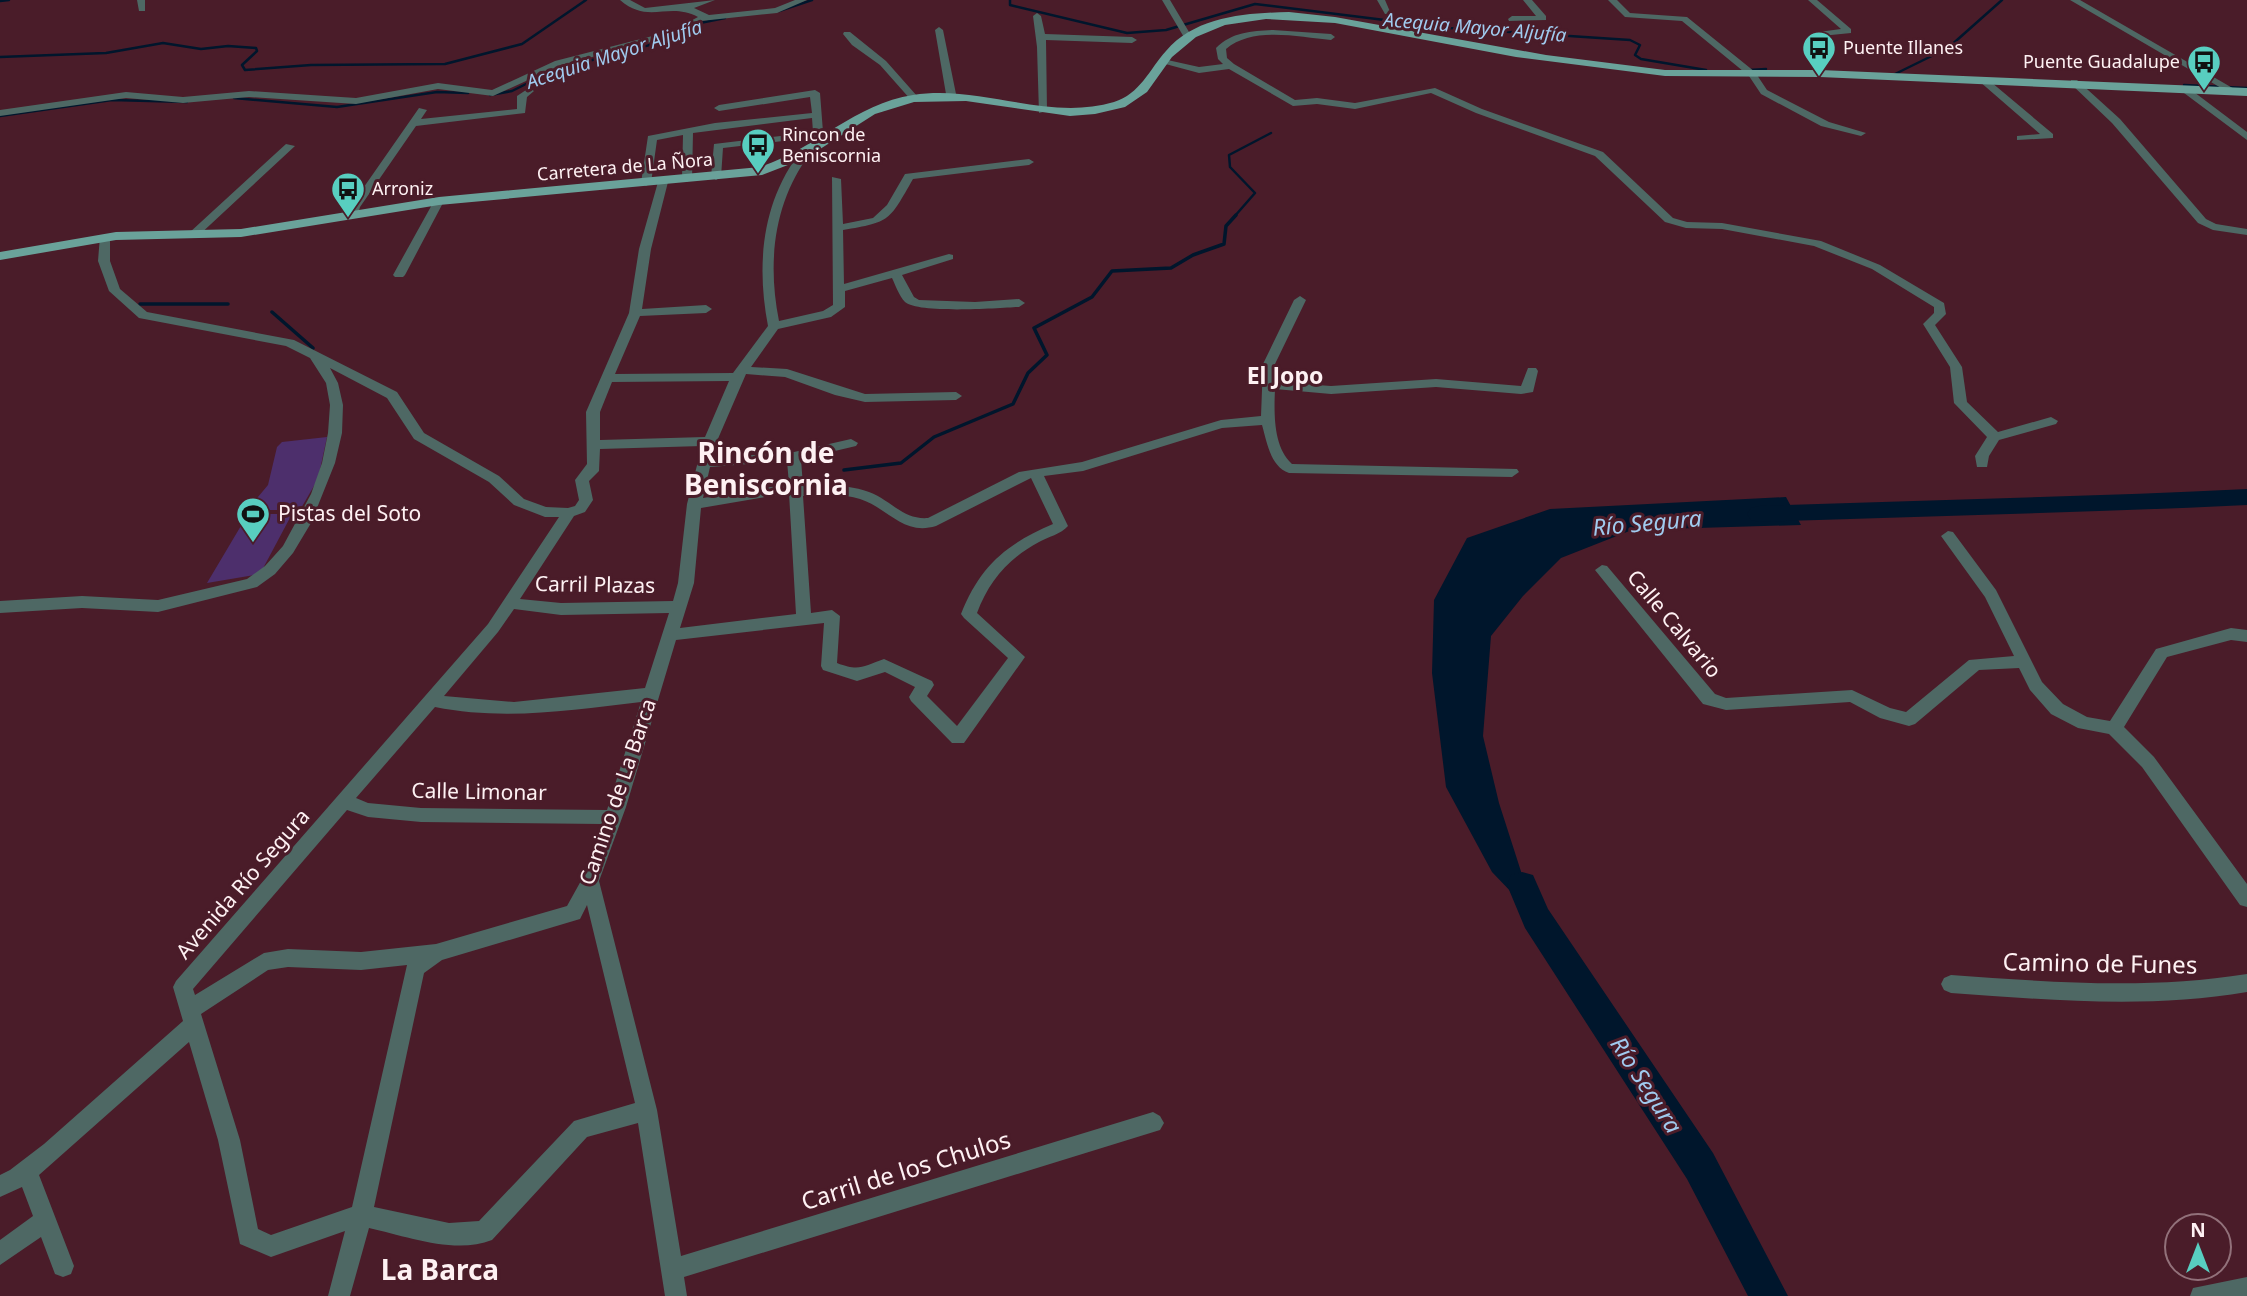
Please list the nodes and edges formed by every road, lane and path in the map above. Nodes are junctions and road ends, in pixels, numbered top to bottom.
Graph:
1 (624, 0) edge
2 (711, 0) edge
3 (803, 0) edge
4 (1166, 0) edge
5 (1381, 0) edge
6 (1527, 0) edge
7 (1612, 0) edge
8 (1812, 0) edge
9 (2074, 0) edge
10 (750, 6) edge
11 (686, 7) junction
12 (1388, 12) dead end
13 (1037, 16) dead end
14 (708, 18) junction
15 (1512, 19) dead end
16 (939, 30) dead end
17 (847, 34) dead end
18 (1814, 35) dead end
19 (1040, 37) junction
20 (1188, 37) junction
21 (1331, 37) dead end
22 (1132, 40) dead end
23 (1163, 62) junction
24 (1231, 66) junction
25 (1749, 72) junction
26 (1982, 79) junction
27 (2074, 82) junction
28 (2226, 87) junction
29 (2183, 88) junction
30 (529, 91) dead end
31 (2247, 92) edge
32 (951, 94) junction
33 (914, 98) junction
34 (719, 108) dead end
35 (422, 110) dead end
36 (1042, 111) junction
37 (0, 113) edge
38 (817, 115) junction
39 (413, 123) junction
40 (1861, 133) dead end
41 (688, 134) junction
42 (822, 135) junction
43 (2247, 137) edge
44 (2021, 138) dead end
45 (290, 146) dead end
46 (806, 152) junction
47 (1029, 162) dead end
48 (761, 171) junction
49 (789, 172) junction
50 (716, 177) junction
51 (687, 179) junction
52 (836, 179) dead end
53 (663, 181) junction
54 (646, 183) junction
55 (439, 201) junction
56 (353, 216) junction
57 (836, 228) junction
58 (2247, 232) edge
59 (193, 235) junction
60 (104, 238) junction
61 (0, 256) edge
62 (948, 257) dead end
63 (895, 273) junction
64 (399, 275) dead end
65 (840, 289) junction
66 (1300, 300) dead end
67 (1019, 303) dead end
68 (706, 309) dead end
69 (635, 313) junction
70 (774, 326) junction
71 (314, 355) junction
72 (1532, 371) dead end
73 (739, 374) junction
74 (607, 378) junction
75 (1269, 385) junction
76 (956, 396) dead end
77 (1267, 420) junction
78 (2051, 421) dead end
79 (1994, 437) junction
80 (710, 441) junction
81 (851, 443) dead end
82 (593, 445) junction
83 (794, 456) junction
84 (705, 463) junction
85 (1982, 464) dead end
86 (1512, 472) dead end
87 (1036, 474) junction
88 (796, 489) junction
89 (694, 503) junction
90 (569, 513) junction
91 (1948, 536) dead end
92 (1602, 570) dead end
93 (510, 603) junction
94 (0, 607) edge
95 (678, 607) junction
96 (804, 619) junction
97 (669, 635) junction
98 (2247, 636) edge
99 (2026, 662) junction
100 (652, 694) junction
101 (432, 700) junction
102 (2114, 729) junction
103 (345, 802) junction
104 (613, 817) junction
105 (590, 881) junction
106 (2247, 899) edge
107 (437, 953) junction
108 (2247, 983) edge
109 (1951, 984) dead end
110 (193, 1016) junction
111 (647, 1110) junction
112 (1153, 1123) dead end
113 (27, 1171) junction
114 (0, 1186) edge
115 (361, 1214) junction
116 (45, 1220) junction
117 (0, 1254) edge
118 (63, 1266) dead end
119 (674, 1269) junction
120 (2247, 1288) edge
121 (339, 1296) edge
122 (676, 1296) edge
123 (2201, 1296) edge

1 - 11 street
2 - 11 street
3 - 10 street
4 - 20 street
5 - 12 street
6 - 15 street
7 - 25 street
8 - 18 street
9 - 28 street
10 - 14 street
11 - 14 street
13 - 19 street
14 - 37 street
16 - 32 street
17 - 33 street
19 - 22 street
19 - 36 street
20 - 23 main road, Carretera de La Ñora
20 - 25 main road, Carretera de La Ñora
21 - 24 street
23 - 24 street
23 - 36 main road, Carretera de La Ñora
24 - 79 street
25 - 26 main road, Carretera de La Ñora
25 - 40 street
26 - 27 main road, Carretera de La Ñora
26 - 44 street
27 - 29 main road, Carretera de La Ñora
27 - 58 street
28 - 29 main road, Carretera de La Ñora
28 - 31 main road, Carretera de La Ñora
29 - 43 street
30 - 39 street
32 - 33 main road, Carretera de La Ñora
32 - 36 main road, Carretera de La Ñora
33 - 42 main road, Carretera de La Ñora
34 - 38 street
35 - 39 street
38 - 41 street
38 - 42 street
39 - 56 street
41 - 51 street
41 - 54 street
42 - 46 main road, Carretera de La Ñora
42 - 50 street
45 - 59 street
46 - 48 main road, Carretera de La Ñora
46 - 49 street
47 - 57 street
48 - 49 street
48 - 50 main road, Carretera de La Ñora
49 - 70 street
50 - 51 main road, Carretera de La Ñora
51 - 53 main road, Carretera de La Ñora
52 - 57 street
53 - 54 main road, Carretera de La Ñora
53 - 69 street
54 - 55 main road, Carretera de La Ñora
55 - 56 main road, Carretera de La Ñora
55 - 64 street
56 - 59 main road, Carretera de La Ñora
57 - 65 street
59 - 60 main road, Carretera de La Ñora
60 - 61 main road, Carretera de La Ñora
60 - 71 street
62 - 63 street
63 - 65 street
63 - 67 street
65 - 70 street
66 - 75 street
68 - 69 street
69 - 74 street
70 - 73 street, Camino de La Barca
71 - 90 street
71 - 94 street
72 - 75 street
73 - 74 street
73 - 76 street
73 - 80 street, Camino de La Barca
74 - 82 street
75 - 77 street
77 - 86 street
77 - 87 street
78 - 79 street
79 - 85 street
80 - 82 street
80 - 84 street, Camino de La Barca
81 - 83 street
82 - 90 street, Avenida Río Segura
83 - 84 street
83 - 88 street
84 - 89 street, Camino de La Barca
87 - 88 street
87 - 96 street
88 - 89 street
88 - 96 street
89 - 95 street, Camino de La Barca
90 - 93 street, Avenida Río Segura
91 - 99 street
92 - 99 street, Calle Calvario
93 - 95 street, Carril Plazas
93 - 101 street, Avenida Río Segura
95 - 97 street, Camino de La Barca
96 - 97 street
97 - 100 street, Camino de La Barca
98 - 102 street
99 - 102 street
100 - 101 street
100 - 104 street, Camino de La Barca
101 - 103 street, Avenida Río Segura
102 - 106 street
103 - 104 street, Calle Limonar
103 - 110 street, Avenida Río Segura
104 - 105 street, Camino de La Barca
105 - 107 street, Camino de La Barca
105 - 111 street
107 - 110 street
107 - 115 street, Camino de La Barca
108 - 109 street, Camino de Funes
110 - 113 street
110 - 115 street, Avenida Río Segura
111 - 115 street
111 - 119 street
112 - 119 street, Carril de los Chulos
113 - 114 street
113 - 116 street
115 - 121 street, Camino de La Barca
116 - 117 street
116 - 118 street
119 - 122 street
120 - 123 street

